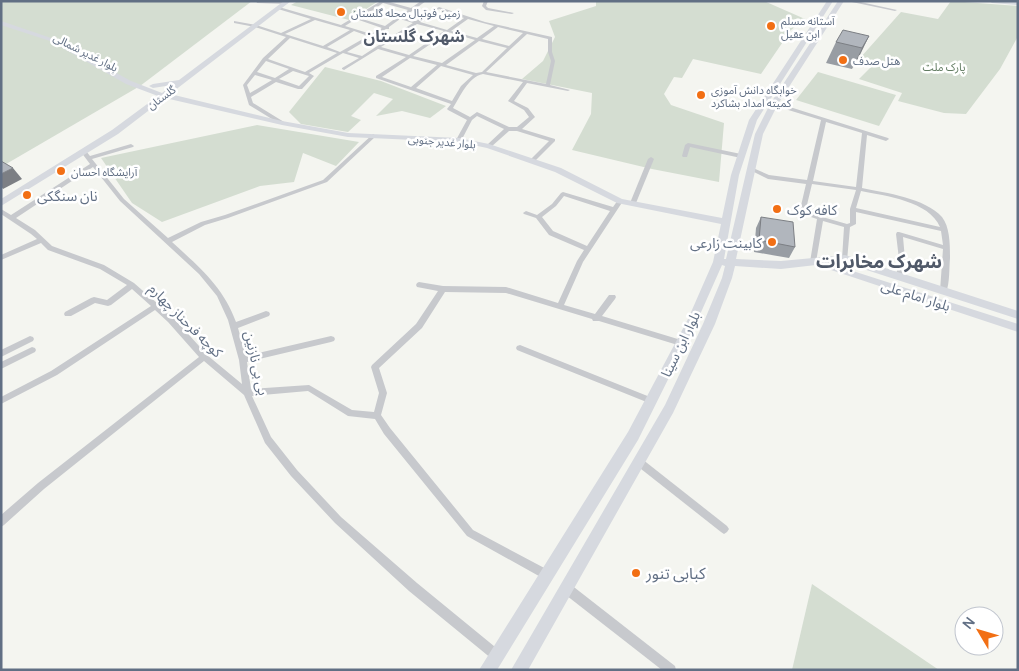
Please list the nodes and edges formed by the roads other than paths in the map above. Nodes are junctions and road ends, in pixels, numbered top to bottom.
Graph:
1 (424, 1) edge
2 (486, 1) edge
3 (830, 1) edge
4 (841, 1) edge
5 (849, 1) edge
6 (992, 1) edge
7 (257, 2) edge
8 (383, 2) edge
9 (1018, 3) edge
10 (285, 4) edge
11 (370, 10) junction
12 (413, 10) junction
13 (895, 10) dead end
14 (512, 14) dead end
15 (1, 17) edge
16 (356, 18) junction
17 (400, 18) junction
18 (467, 18) junction
19 (314, 19) junction
20 (235, 22) dead end
21 (414, 23) junction
22 (3, 25) edge
23 (256, 26) junction
24 (497, 26) junction
25 (341, 27) junction
26 (386, 27) junction
27 (353, 30) junction
28 (401, 31) junction
29 (445, 32) junction
30 (526, 33) junction
31 (281, 34) junction
32 (371, 36) junction
33 (289, 37) junction
34 (388, 40) junction
35 (475, 40) junction
36 (323, 48) junction
37 (378, 48) junction
38 (510, 48) junction
39 (341, 52) junction
40 (410, 56) junction
41 (362, 57) junction
42 (265, 59) junction
43 (442, 65) junction
44 (293, 69) junction
45 (344, 69) dead end
46 (255, 73) junction
47 (483, 73) junction
48 (306, 74) junction
49 (476, 74) junction
50 (275, 80) junction
51 (183, 81) junction
52 (526, 82) junction
53 (153, 86) junction
54 (548, 86) junction
55 (412, 89) junction
56 (568, 90) dead end
57 (165, 94) junction
58 (143, 96) junction
59 (249, 96) junction
60 (453, 103) junction
61 (774, 104) junction
62 (135, 116) junction
63 (470, 119) junction
64 (824, 120) junction
65 (282, 123) junction
66 (508, 129) junction
67 (518, 129) junction
68 (865, 133) junction
69 (373, 136) junction
70 (886, 139) dead end
71 (459, 140) junction
72 (131, 146) dead end
73 (489, 146) junction
74 (685, 156) dead end
75 (740, 156) junction
76 (89, 158) junction
77 (651, 159) dead end
78 (532, 161) junction
79 (751, 169) junction
80 (810, 183) junction
81 (28, 185) junction
82 (859, 189) junction
83 (1, 197) edge
84 (620, 201) junction
85 (1, 203) edge
86 (633, 203) junction
87 (853, 209) junction
88 (614, 210) junction
89 (1, 211) edge
90 (526, 213) dead end
91 (538, 217) junction
92 (11, 218) junction
93 (820, 218) junction
94 (727, 222) junction
95 (847, 226) junction
96 (944, 230) junction
97 (41, 240) junction
98 (167, 242) junction
99 (946, 248) junction
100 (588, 249) junction
101 (1, 258) edge
102 (846, 259) junction
103 (718, 262) junction
104 (813, 262) junction
105 (731, 263) junction
106 (899, 276) junction
107 (132, 285) junction
108 (419, 285) dead end
109 (443, 290) junction
110 (944, 291) junction
111 (612, 297) dead end
112 (156, 306) junction
113 (560, 306) junction
114 (68, 314) dead end
115 (266, 314) dead end
116 (1018, 315) edge
117 (596, 319) junction
118 (234, 326) junction
119 (1018, 328) edge
120 (30, 339) dead end
121 (330, 339) dead end
122 (681, 343) junction
123 (520, 348) dead end
124 (32, 350) dead end
125 (1, 354) edge
126 (204, 357) junction
127 (243, 360) junction
128 (1, 366) edge
129 (248, 393) junction
130 (1, 401) edge
131 (652, 401) junction
132 (376, 416) junction
133 (638, 462) junction
134 (1, 522) edge
135 (724, 530) dead end
136 (546, 575) junction
137 (566, 588) junction
138 (496, 655) junction
139 (487, 670) edge
140 (519, 670) edge
141 (671, 670) edge

1 - 12 street
2 - 14 street
3 - 75 main road, بلوار ابن سینا
4 - 61 main road, بلوار ابن سینا
5 - 13 street
6 - 9 main road
7 - 10 street
8 - 11 street
8 - 12 street
10 - 19 street
10 - 23 main road, گلستان
11 - 16 street
11 - 17 street
12 - 17 street
15 - 53 main road, بلوار غدیر شمالی
16 - 25 street
16 - 26 street
17 - 21 street
17 - 26 street
18 - 21 street
18 - 24 street
18 - 29 street
19 - 25 street
19 - 31 street
20 - 23 street
21 - 28 street
21 - 29 street
22 - 58 main road, بلوار غدیر شمالی
23 - 31 street
23 - 51 main road, گلستان
24 - 30 street
24 - 35 street
25 - 27 street
26 - 28 street
26 - 32 street
27 - 32 street
27 - 36 street
28 - 34 street
29 - 35 street
29 - 40 street
30 - 38 street
30 - 54 street
31 - 33 street
32 - 34 street
32 - 39 street
33 - 36 street
33 - 42 street
34 - 37 street
35 - 38 street
35 - 43 street
36 - 39 street
37 - 40 street
37 - 41 street
38 - 47 street
39 - 41 street
39 - 48 street
40 - 43 street
40 - 55 street
41 - 45 street
42 - 44 street
42 - 46 street
43 - 49 street
43 - 55 street
44 - 48 street
44 - 50 street
46 - 50 street
46 - 59 street
47 - 49 street
47 - 52 street
48 - 50 street
49 - 60 street
50 - 59 street
51 - 53 main road
51 - 57 main road, گلستان
52 - 54 street
52 - 67 street
53 - 57 main road, بلوار غدیر شمالی
54 - 56 street
55 - 60 street
57 - 58 main road, بلوار غدیر شمالی
57 - 62 main road, گلستان
57 - 65 main road, بلوار غدیر جنوبی
58 - 62 main road
59 - 65 street
60 - 63 street
61 - 64 street
61 - 79 main road, بلوار ابن سینا
62 - 76 main road, گلستان
63 - 66 street
63 - 71 street
64 - 68 street
64 - 80 street
65 - 69 main road, بلوار غدیر جنوبی
66 - 67 street
66 - 73 street
67 - 78 street
68 - 70 street
68 - 82 street
69 - 71 main road, بلوار غدیر جنوبی
69 - 98 street
71 - 73 main road, بلوار غدیر جنوبی
72 - 76 street
73 - 78 main road, بلوار غدیر جنوبی
74 - 75 street
75 - 94 main road, بلوار ابن سینا
76 - 81 main road, گلستان
76 - 92 street
76 - 98 street, بی بی نازنین
77 - 86 street
78 - 84 main road, بلوار غدیر جنوبی
79 - 80 street
79 - 105 main road, بلوار ابن سینا
80 - 82 street
80 - 93 street
81 - 83 main road, گلستان
81 - 85 main road, گلستان
82 - 87 street
82 - 96 street
84 - 86 main road, بلوار غدیر جنوبی
84 - 88 street
86 - 94 main road, بلوار غدیر جنوبی
87 - 95 street
87 - 96 street
88 - 91 street
88 - 100 street
89 - 92 street, کوچه فرحناز چهارم
90 - 91 street
91 - 100 street
92 - 97 street, کوچه فرحناز چهارم
93 - 95 street
93 - 104 street
94 - 103 main road, بلوار ابن سینا
95 - 102 street
96 - 99 street
97 - 101 street
97 - 107 street, کوچه فرحناز چهارم
98 - 118 street, بی بی نازنین
99 - 106 street
99 - 110 street
100 - 113 street
102 - 104 main road, بلوار امام علی
102 - 106 main road, بلوار امام علی
103 - 105 main road, بلوار امام علی
103 - 122 main road, بلوار ابن سینا
104 - 105 main road, بلوار امام علی
104 - 119 main road, بلوار امام علی
105 - 133 main road, بلوار ابن سینا
106 - 110 main road, بلوار امام علی
107 - 112 street, کوچه فرحناز چهارم
107 - 114 street
108 - 109 street
109 - 113 street
109 - 132 street
110 - 116 main road, بلوار امام علی
111 - 117 street
112 - 126 street, کوچه فرحناز چهارم
112 - 130 street
113 - 117 street
115 - 118 street
117 - 122 street
118 - 127 street, بی بی نازنین
120 - 125 street
121 - 127 street
122 - 131 main road, بلوار ابن سینا
123 - 131 street
124 - 128 street
126 - 129 street, کوچه فرحناز چهارم
126 - 134 street
127 - 129 street, بی بی نازنین
129 - 132 street
129 - 138 street, بی بی نازنین
131 - 136 main road, بلوار ابن سینا
132 - 136 street
133 - 135 street
133 - 137 main road, بلوار ابن سینا
136 - 138 main road, بلوار ابن سینا
137 - 140 main road, بلوار ابن سینا
137 - 141 street
138 - 139 main road, بلوار ابن سینا

